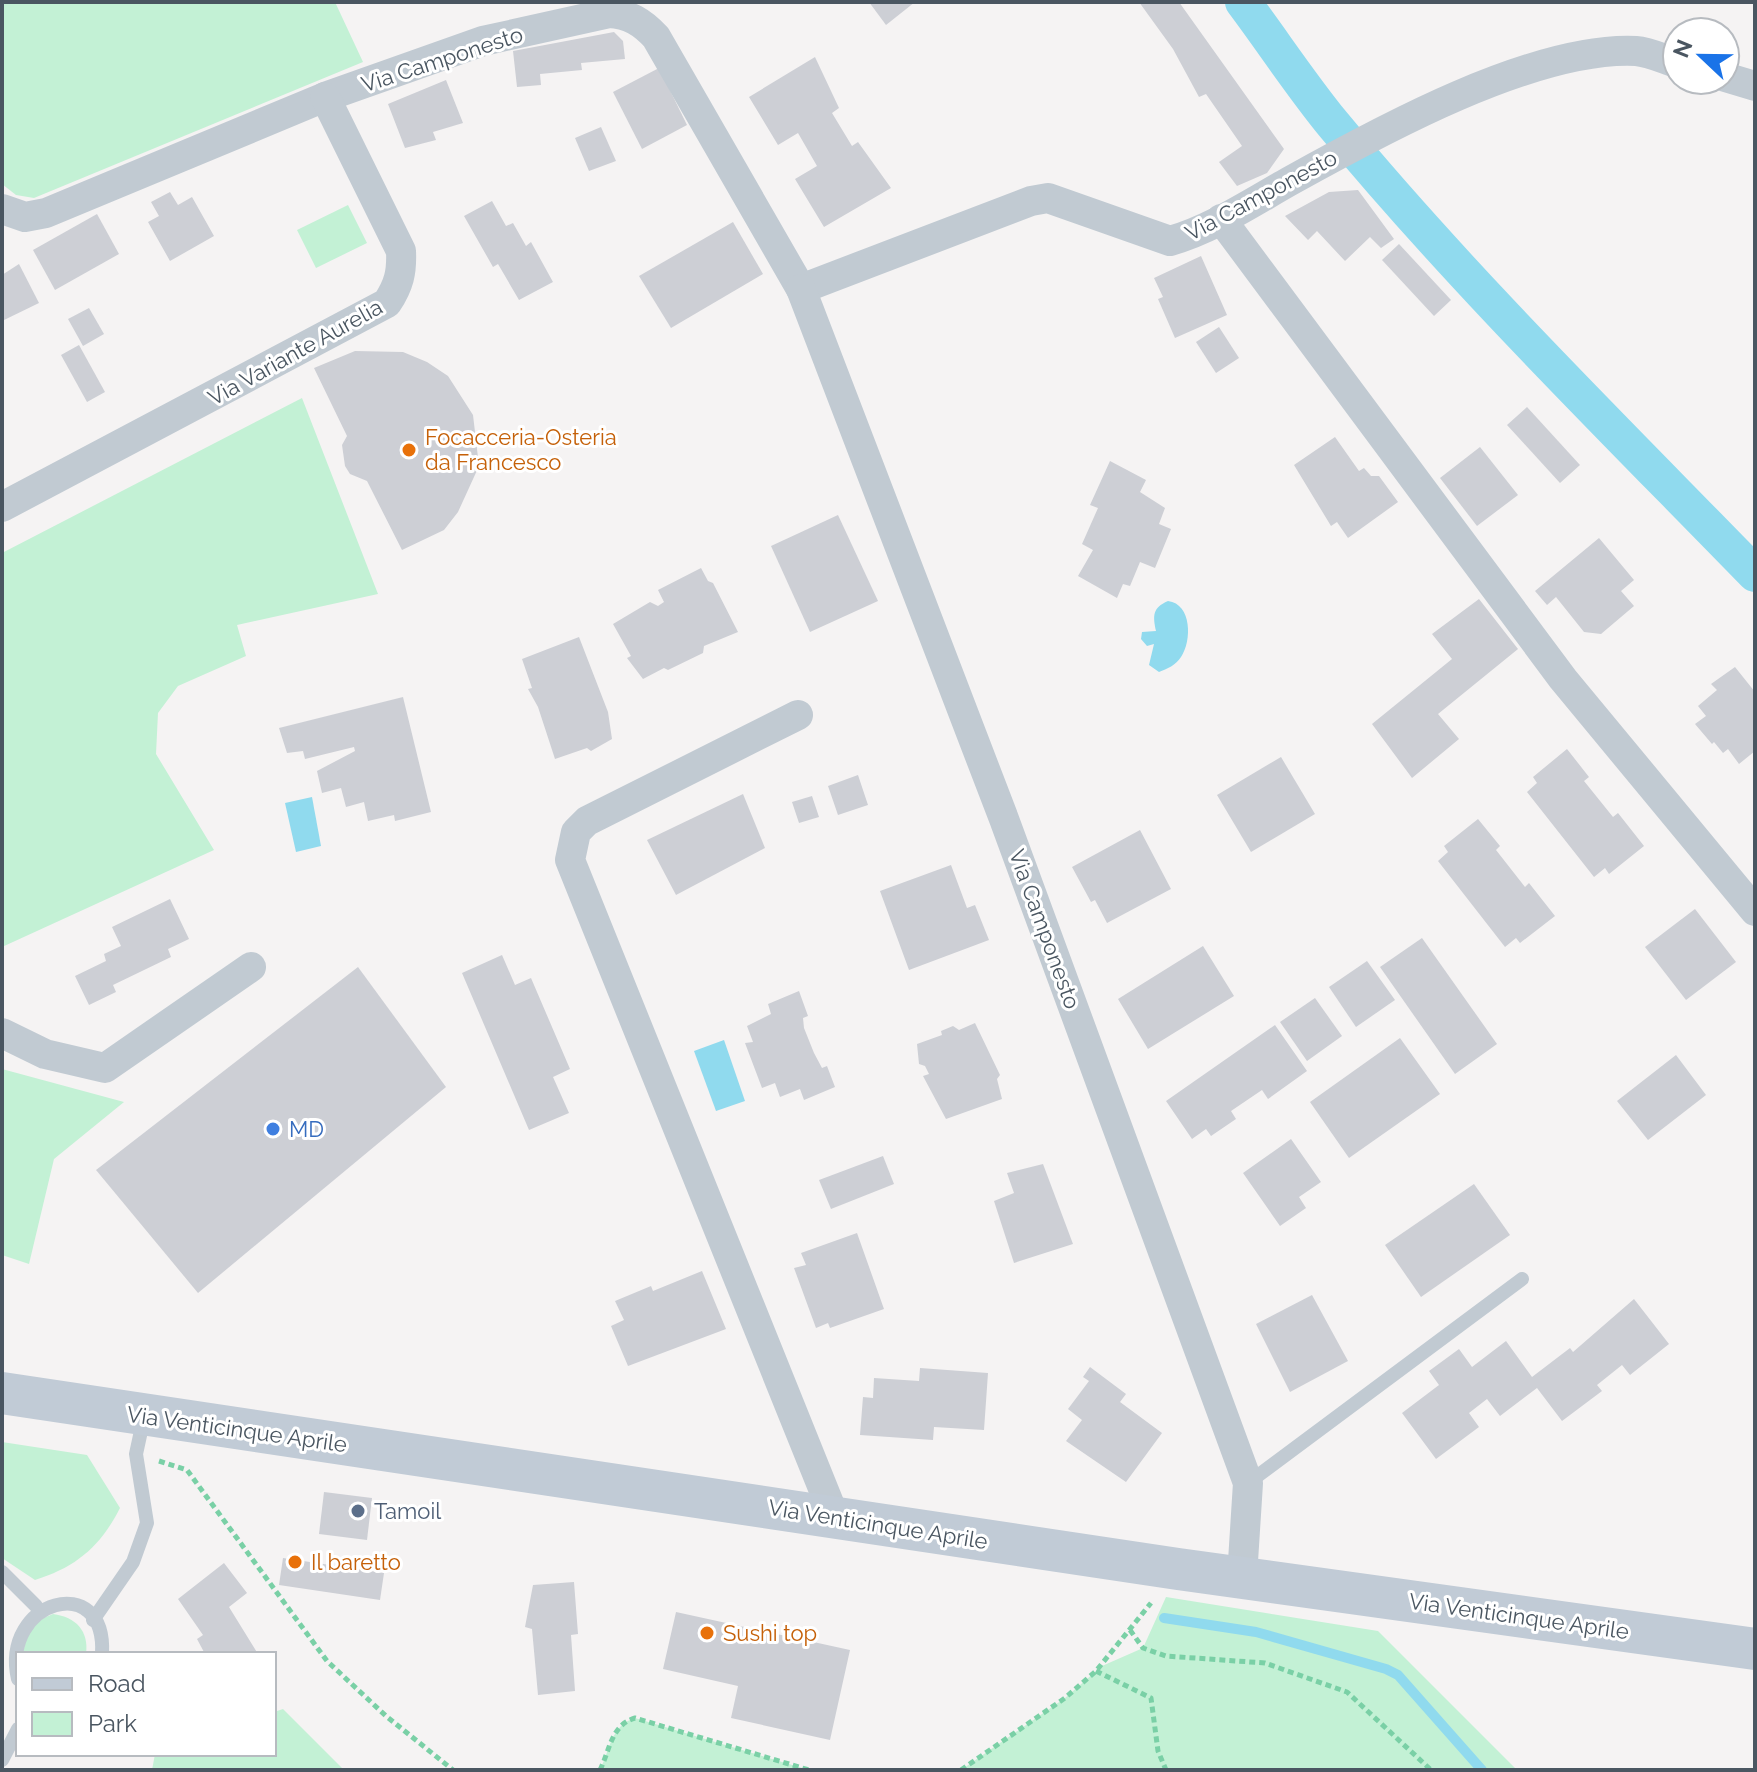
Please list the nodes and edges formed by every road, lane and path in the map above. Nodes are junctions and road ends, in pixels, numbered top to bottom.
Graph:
1 (1661, 58) edge
2 (325, 97) junction
3 (2, 209) edge
4 (1221, 219) junction
5 (801, 289) junction
6 (2, 507) edge
7 (798, 715) dead end
8 (1755, 911) edge
9 (251, 967) dead end
10 (2, 1033) edge
11 (1522, 1279) dead end
12 (2, 1393) edge
13 (140, 1435) junction
14 (1248, 1483) junction
15 (835, 1518) junction
16 (1178, 1569) junction
17 (2, 1572) edge
18 (1242, 1577) junction
19 (36, 1606) junction
20 (93, 1620) junction
21 (1130, 1630) junction
22 (1755, 1649) edge
23 (102, 1652) edge
24 (1096, 1671) junction
25 (16, 1674) edge
26 (16, 1733) edge
27 (2, 1762) edge
28 (453, 1770) edge
29 (600, 1770) edge
30 (809, 1770) edge
31 (961, 1770) edge
32 (1166, 1770) edge
33 (1431, 1770) edge

1 - 4 street, Via Camponesto
2 - 3 street, Via Camponesto
2 - 5 street, Via Camponesto
2 - 6 street, Via Variante Aurelia
4 - 5 street, Via Camponesto
4 - 8 street
5 - 14 street, Via Camponesto
7 - 15 street
9 - 10 street
11 - 14 lane
12 - 13 main road, Via Venticinque Aprile
13 - 15 main road, Via Venticinque Aprile
13 - 20 lane
13 - 28 path
14 - 18 street, Via Camponesto
15 - 16 main road, Via Venticinque Aprile
16 - 18 main road, Via Venticinque Aprile
16 - 21 path
17 - 19 lane
18 - 22 main road, Via Venticinque Aprile
19 - 20 lane
19 - 25 lane
20 - 23 lane
21 - 24 path
21 - 33 path
24 - 31 path
24 - 32 path
26 - 27 lane
29 - 30 path

